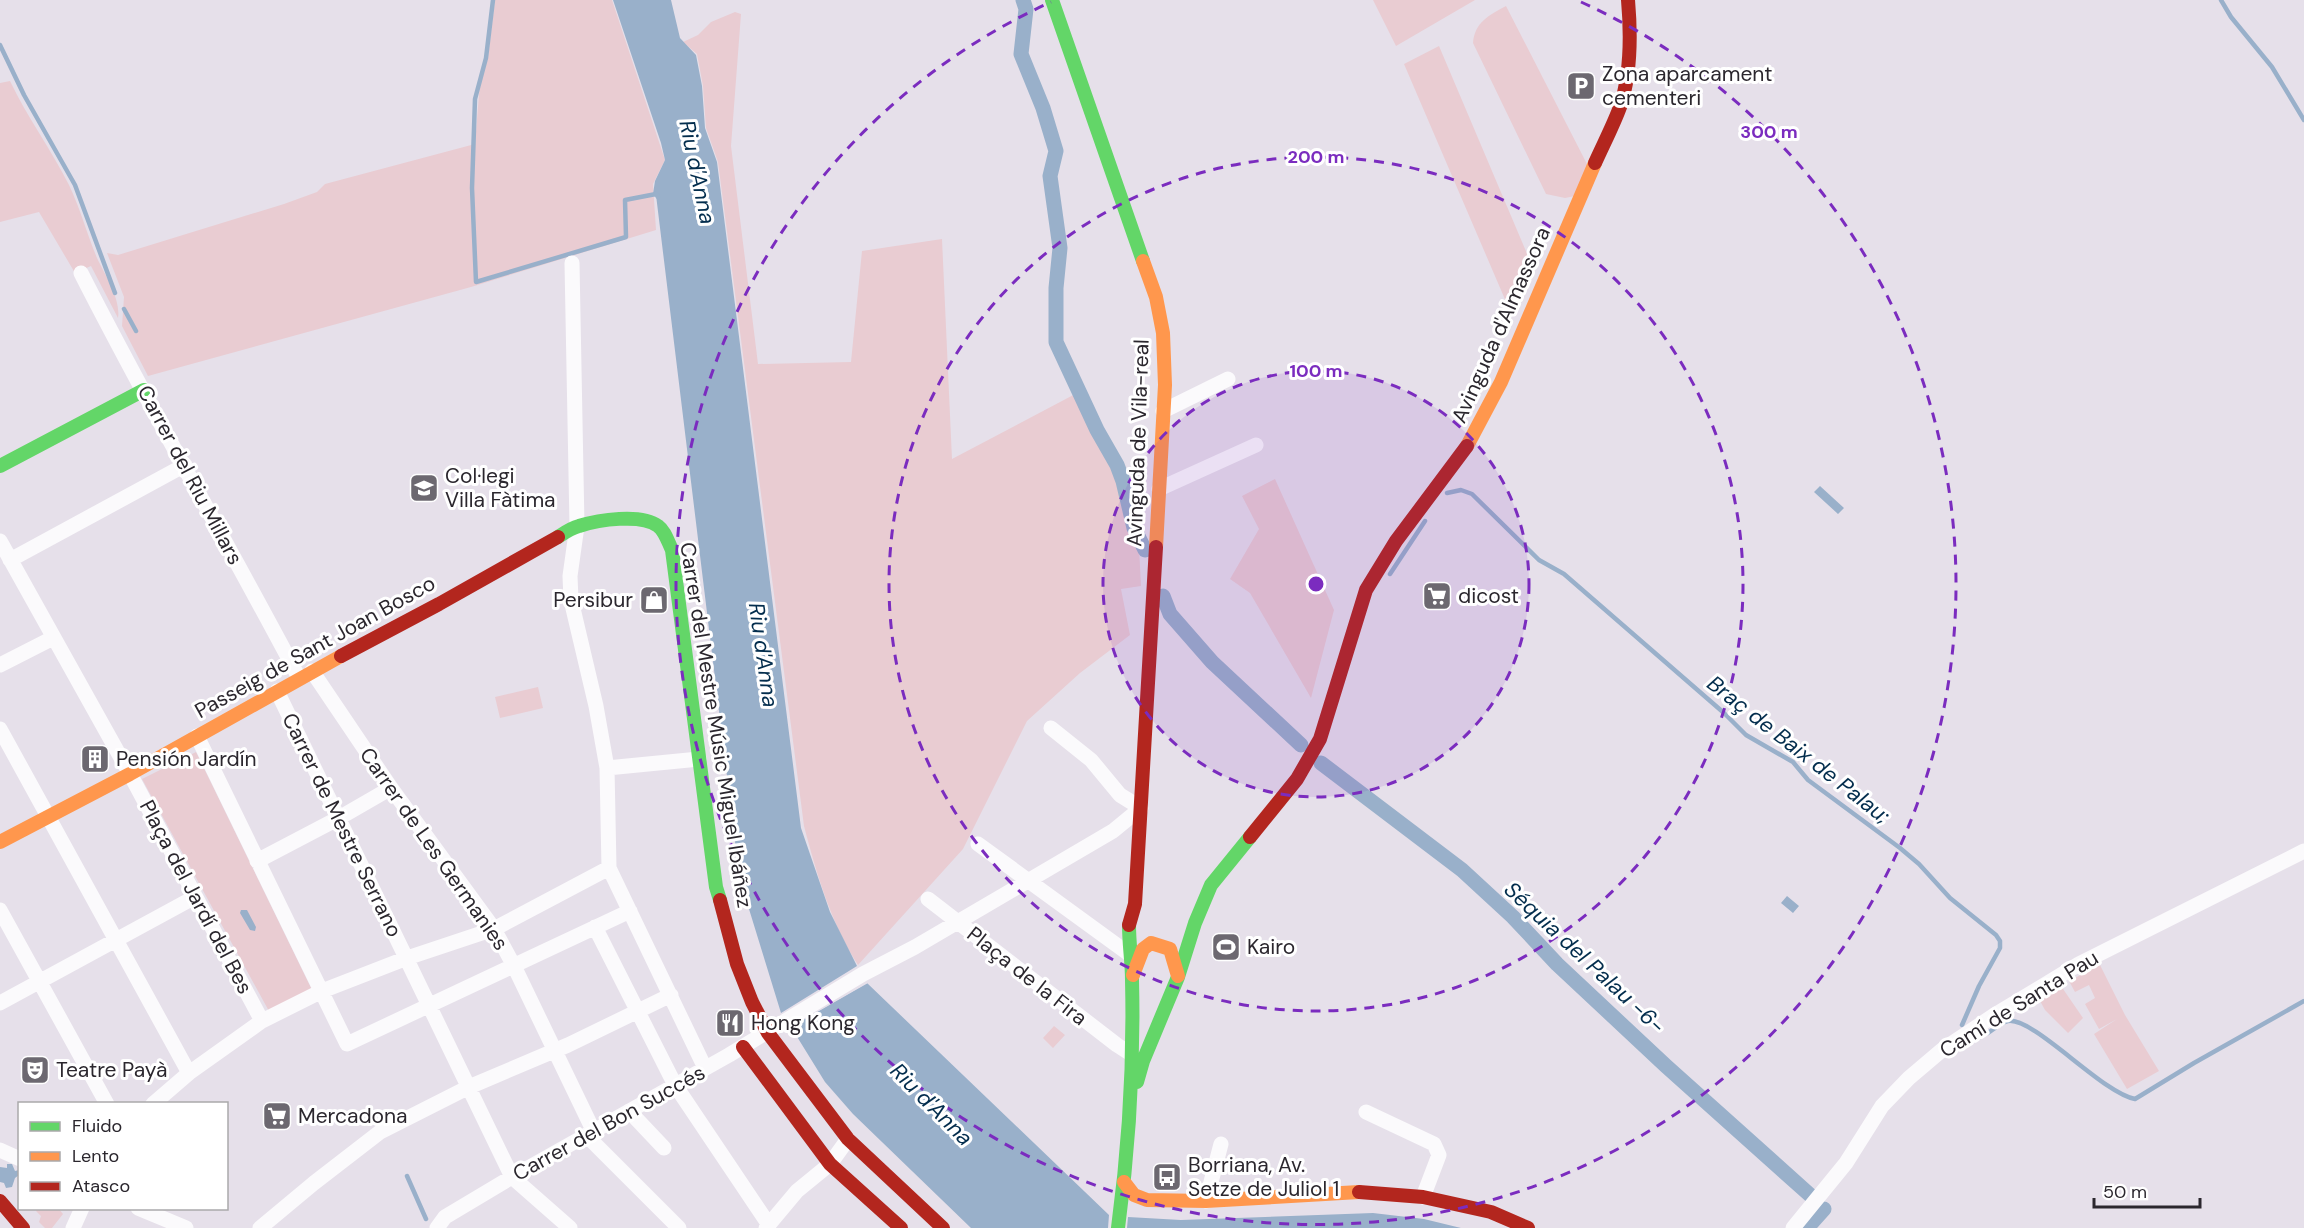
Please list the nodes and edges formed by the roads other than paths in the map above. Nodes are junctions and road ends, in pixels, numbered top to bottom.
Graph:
1 (1052, 0) edge
2 (1629, 0) edge
3 (572, 263) dead end
4 (81, 273) dead end
5 (1228, 379) dead end
6 (144, 390) junction
7 (1163, 411) junction
8 (1256, 445) dead end
9 (185, 465) junction
10 (0, 466) edge
11 (1159, 489) junction
12 (577, 526) junction
13 (658, 526) joint
14 (0, 541) edge
15 (10, 560) junction
16 (53, 638) junction
17 (0, 665) edge
18 (305, 675) junction
19 (277, 691) junction
20 (1051, 728) dead end
21 (0, 729) edge
22 (197, 736) junction
23 (699, 759) junction
24 (607, 768) junction
25 (130, 774) junction
26 (392, 788) junction
27 (1141, 808) junction
28 (48, 816) junction
29 (339, 818) junction
30 (1119, 827) junction
31 (1139, 840) junction
32 (0, 842) edge
33 (978, 844) dead end
34 (2304, 851) edge
35 (256, 861) junction
36 (609, 868) junction
37 (1028, 880) junction
38 (195, 897) junction
39 (928, 899) dead end
40 (1135, 904) junction
41 (0, 910) edge
42 (630, 911) junction
43 (956, 922) junction
44 (1195, 923) junction
45 (595, 927) junction
46 (494, 929) junction
47 (116, 941) junction
48 (1157, 944) junction
49 (1129, 954) junction
50 (407, 958) junction
51 (514, 966) junction
52 (1178, 977) junction
53 (39, 981) junction
54 (1132, 981) junction
55 (322, 991) junction
56 (671, 995) junction
57 (1168, 997) junction
58 (0, 1003) edge
59 (430, 1006) junction
60 (639, 1010) junction
61 (262, 1021) junction
62 (784, 1022) joint
63 (768, 1033) junction
64 (743, 1047) junction
65 (554, 1050) junction
66 (1137, 1057) junction
67 (705, 1068) junction
68 (189, 1073) junction
69 (675, 1085) junction
70 (469, 1087) junction
71 (106, 1102) edge
72 (155, 1102) edge
73 (629, 1111) junction
74 (1366, 1112) dead end
75 (589, 1132) junction
76 (848, 1139) junction
77 (1221, 1144) dead end
78 (664, 1148) dead end
79 (0, 1150) edge
80 (18, 1158) edge
81 (830, 1164) junction
82 (512, 1178) junction
83 (1124, 1182) junction
84 (1423, 1197) junction
85 (0, 1201) edge
86 (1206, 1201) junction
87 (82, 1210) edge
88 (141, 1210) edge
89 (1119, 1222) edge
90 (767, 1227) edge
91 (23, 1228) edge
92 (73, 1228) edge
93 (186, 1228) edge
94 (260, 1228) edge
95 (437, 1228) edge
96 (570, 1228) edge
97 (679, 1228) edge
98 (901, 1228) edge
99 (943, 1228) edge
100 (1528, 1228) edge
101 (1793, 1228) edge

1 - 7 street, Avinguda de Vila-real
2 - 44 street, Avinguda d'Almassora
3 - 12 street
4 - 6 street, Carrer del Riu Millars
5 - 7 street
6 - 9 street, Carrer del Riu Millars
6 - 10 street
7 - 11 street, Avinguda de Vila-real
8 - 11 street
9 - 15 street
9 - 18 street, Carrer del Riu Millars
11 - 27 street, Avinguda de Vila-real
12 - 13 street, Passeig de Sant Joan Bosco
12 - 18 street, Passeig de Sant Joan Bosco
12 - 24 street
13 - 23 street, Carrer del Mestre Músic Miguel Ibáñez
14 - 15 street, Plaça del Jardí del Bes
15 - 16 street, Plaça del Jardí del Bes
16 - 17 street
16 - 25 street, Plaça del Jardí del Bes
18 - 19 street, Passeig de Sant Joan Bosco
18 - 26 street, Carrer de Les Germanies
19 - 22 street, Passeig de Sant Joan Bosco
19 - 29 street, Carrer de Mestre Serrano
20 - 27 street
21 - 28 street
22 - 25 street, Passeig de Sant Joan Bosco
22 - 35 street
23 - 24 street
23 - 63 street, Carrer del Mestre Músic Miguel Ibáñez
24 - 36 street
25 - 28 street, Passeig de Sant Joan Bosco
25 - 38 street, Plaça del Jardí del Bes
26 - 29 street
26 - 46 street, Carrer de Les Germanies
27 - 30 street
27 - 31 street, Avinguda de Vila-real
28 - 32 street, Passeig de Sant Joan Bosco
28 - 47 street
29 - 35 street
29 - 50 street, Carrer de Mestre Serrano
30 - 31 street
30 - 37 street
31 - 40 street, Avinguda de Vila-real
33 - 37 street
34 - 101 street, Camí de Santa Pau
35 - 55 street
36 - 42 street
36 - 46 street
37 - 43 street
37 - 49 street
38 - 47 street
38 - 61 street, Plaça del Jardí del Bes
39 - 43 street
40 - 48 street, Avinguda de Vila-real
40 - 49 street, Avinguda de Vila-real
41 - 53 street
42 - 45 street
42 - 56 street
43 - 62 street, Plaça de la Fira
43 - 66 street, Plaça de la Fira
44 - 48 street
44 - 52 street, Avinguda d'Almassora
45 - 51 street
45 - 60 street
46 - 50 street
46 - 51 street, Carrer de Les Germanies
47 - 53 street
47 - 68 street
48 - 52 street, Avinguda de Vila-real
48 - 54 street, Avinguda de Vila-real
49 - 54 street, Avinguda de Vila-real
50 - 55 street
50 - 59 street, Carrer de Mestre Serrano
51 - 59 street
51 - 65 street, Carrer de Les Germanies
52 - 57 street, Avinguda d'Almassora
53 - 58 street
53 - 71 street
54 - 57 street
54 - 66 street, Avinguda de Vila-real
55 - 59 street
55 - 61 street
56 - 60 street
56 - 67 street
57 - 66 street, Avinguda d'Almassora
59 - 70 street, Carrer de Mestre Serrano
60 - 65 street
60 - 69 street
61 - 68 street
62 - 63 street, Carrer del Bon Succés
63 - 64 street, Carrer del Bon Succés
63 - 76 street, Carrer del Mestre Músic Miguel Ibáñez
64 - 67 street, Carrer del Bon Succés
64 - 81 street
65 - 70 street
65 - 75 street, Carrer de Les Germanies
66 - 83 street
67 - 69 street, Carrer del Bon Succés
68 - 72 street
69 - 73 street, Carrer del Bon Succés
69 - 90 street
70 - 82 street, Carrer de Mestre Serrano
70 - 94 street
73 - 75 street, Carrer del Bon Succés
73 - 78 street
74 - 84 street
75 - 82 street, Carrer del Bon Succés
75 - 97 street, Carrer de Les Germanies
76 - 81 street
76 - 99 street, Carrer del Mestre Músic Miguel Ibáñez
77 - 86 street
79 - 80 street
81 - 90 street
81 - 98 street
82 - 95 street, Carrer del Bon Succés
82 - 96 street
83 - 86 street
83 - 89 street
84 - 86 street
84 - 100 street
85 - 91 street
87 - 92 street
88 - 93 street

